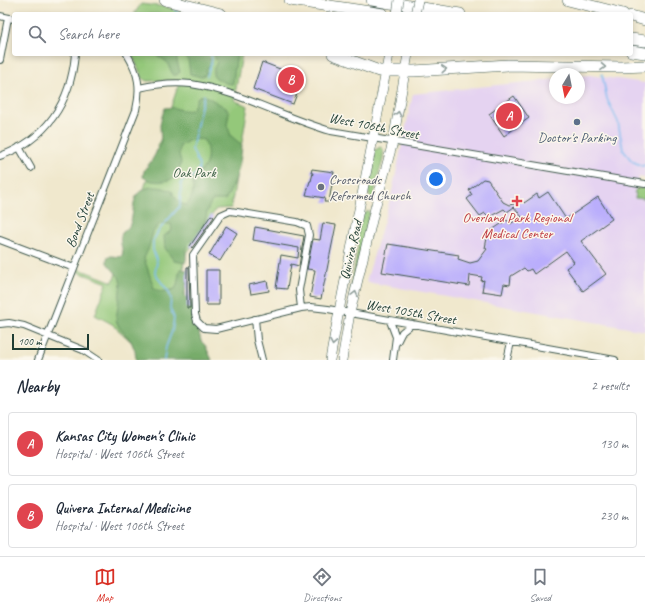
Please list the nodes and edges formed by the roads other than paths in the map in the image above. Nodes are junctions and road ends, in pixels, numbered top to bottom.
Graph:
1 (165, 0) edge
2 (290, 0) edge
3 (372, 0) edge
4 (399, 0) edge
5 (407, 0) edge
6 (568, 0) edge
7 (418, 7) edge
8 (213, 12) edge
9 (370, 12) edge
10 (397, 12) edge
11 (448, 12) edge
12 (614, 12) edge
13 (0, 16) edge
14 (633, 17) edge
15 (11, 18) edge
16 (645, 20) edge
17 (633, 39) edge
18 (645, 41) edge
19 (633, 51) edge
20 (645, 53) edge
21 (76, 56) edge
22 (128, 56) edge
23 (338, 56) edge
24 (389, 56) edge
25 (408, 56) edge
26 (0, 60) edge
27 (645, 66) edge
28 (386, 71) junction
29 (406, 71) junction
30 (139, 88) junction
31 (374, 139) junction
32 (393, 142) junction
33 (19, 147) junction
34 (0, 156) edge
35 (30, 168) dead end
36 (645, 184) edge
37 (0, 240) edge
38 (74, 268) junction
39 (301, 308) junction
40 (339, 311) junction
41 (350, 313) junction
42 (255, 319) junction
43 (390, 320) junction
44 (0, 324) edge
45 (412, 324) junction
46 (48, 335) junction
47 (510, 342) junction
48 (395, 346) junction
49 (576, 357) edge
50 (38, 360) edge
51 (98, 360) edge
52 (262, 360) edge
53 (330, 360) edge
54 (342, 360) edge
55 (392, 360) edge
56 (507, 360) edge
57 (615, 360) edge

1 - 8 highway
2 - 9 highway
3 - 7 highway
4 - 10 main road, bridge
5 - 7 highway
6 - 12 highway
7 - 11 highway
13 - 15 street
14 - 16 highway
15 - 26 street
17 - 18 highway
19 - 20 highway
21 - 33 street
22 - 30 street
23 - 28 highway
24 - 28 main road, Quivira Road
25 - 29 main road, Quivira Road
29 -> 27 highway
28 - 29 highway
28 - 31 main road, Quivira Road
32 -> 29 main road, Quivira Road
30 - 31 street, West 106th Street
30 - 38 street, Bond Street
31 - 32 street, West 106th Street
31 - 40 main road, Quivira Road
32 - 36 street, West 106th Street
41 -> 32 main road, Quivira Road
33 - 34 street
33 - 35 street
37 - 38 street
38 - 46 street, Bond Street
39 - 40 street, West 105th Street
39 - 42 street, West 105th Street
39 - 42 street, West 105th Street
40 - 41 street, West 105th Street
40 -> 53 main road, Quivira Road
41 - 43 street, West 105th Street
41 - 54 main road, Quivira Road
42 - 52 street
43 - 45 street, West 105th Street
43 - 48 street
44 - 46 street
45 - 47 street, West 105th Street
45 - 48 street
46 - 50 street, Bond Street
46 - 51 street
47 - 49 street, West 105th Street
47 - 56 street
48 - 55 street
49 - 57 street, West 105th Street

